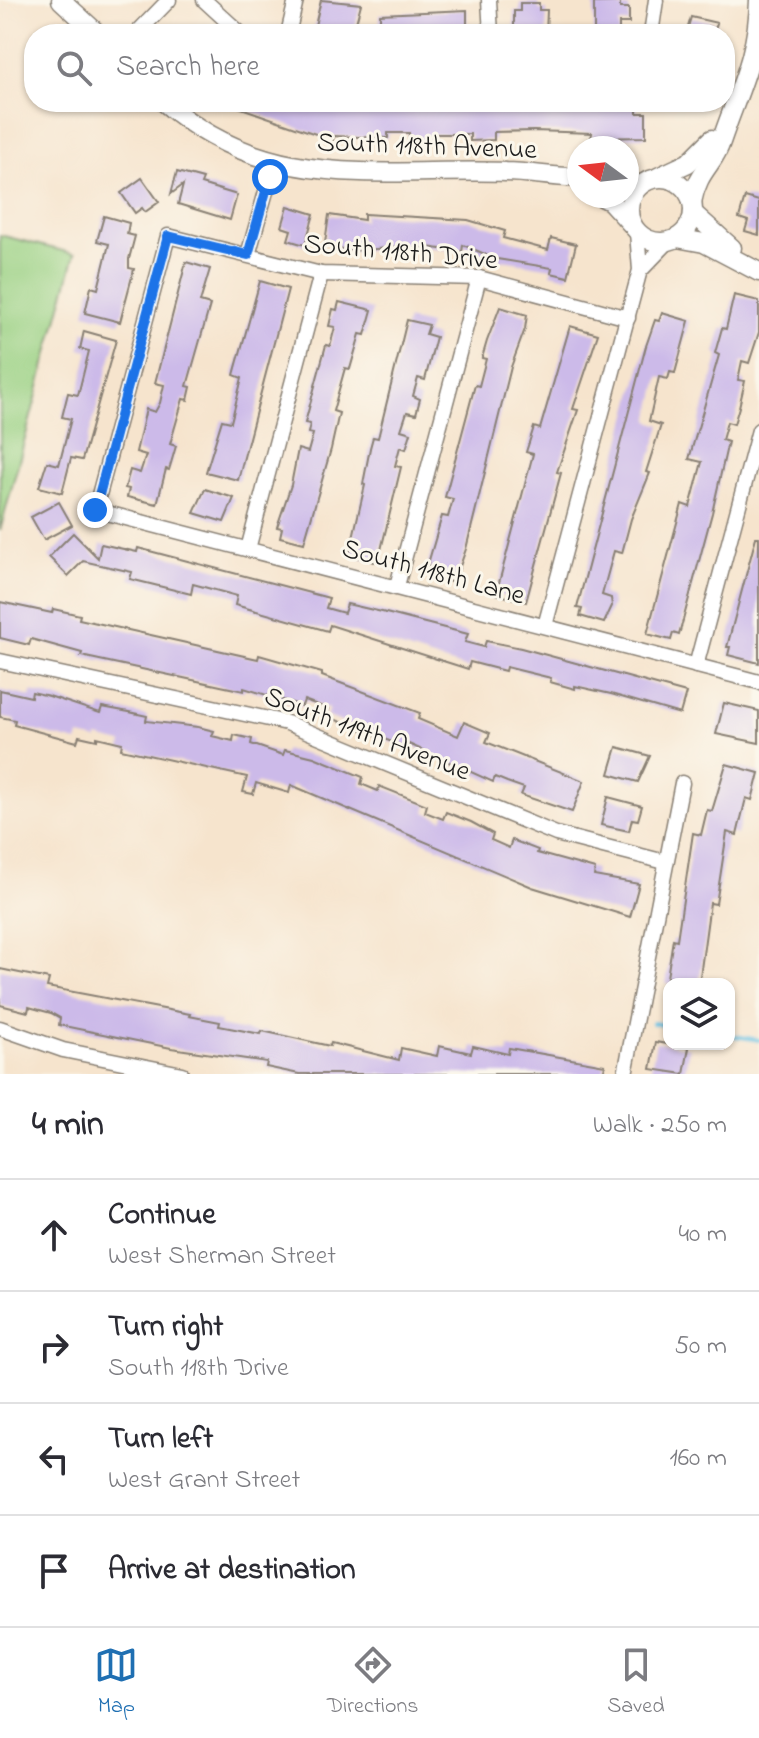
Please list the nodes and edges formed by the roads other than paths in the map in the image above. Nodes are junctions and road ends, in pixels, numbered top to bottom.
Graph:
1 (61, 0) edge
2 (169, 0) edge
3 (204, 0) edge
4 (296, 0) edge
5 (489, 0) edge
6 (656, 0) edge
7 (759, 0) edge
8 (87, 24) edge
9 (146, 24) edge
10 (230, 24) edge
11 (290, 24) edge
12 (490, 24) edge
13 (652, 24) edge
14 (735, 102) edge
15 (180, 112) edge
16 (731, 112) edge
17 (723, 130) junction
18 (275, 160) junction
19 (559, 178) junction
20 (567, 178) edge
21 (567, 181) edge
22 (641, 183) edge
23 (693, 207) junction
24 (616, 208) edge
25 (635, 228) junction
26 (673, 240) junction
27 (248, 255) junction
28 (740, 260) junction
29 (640, 270) junction
30 (759, 272) edge
31 (321, 274) junction
32 (479, 278) junction
33 (628, 318) junction
34 (759, 430) edge
35 (95, 510) joint
36 (248, 549) junction
37 (397, 586) junction
38 (545, 626) junction
39 (0, 661) edge
40 (696, 666) junction
41 (759, 682) edge
42 (682, 783) dead end
43 (665, 862) junction
44 (0, 1028) edge
45 (182, 1074) edge
46 (625, 1074) edge

1 - 8 street
2 - 9 street
3 - 10 street
4 - 11 street
5 - 12 street
6 - 13 street
7 - 14 street
15 - 18 street, South 118th Avenue
16 - 17 street
17 - 22 street
17 - 23 street
18 - 19 street, South 118th Avenue
18 - 27 street
19 - 20 street, South 118th Avenue
19 - 21 street, South 118th Avenue
22 - 23 street
22 - 25 street
23 - 26 street
23 - 28 street
24 - 25 street
25 - 26 street
25 - 29 street
26 - 28 street
26 - 29 street
27 - 31 street, South 118th Drive
27 - 35 street, South 118th Drive
28 - 30 street
29 - 33 street
31 - 32 street, South 118th Drive
31 - 36 street
32 - 33 street, South 118th Drive
32 - 37 street
33 - 38 street
34 - 40 street
35 - 36 street, South 118th Lane
36 - 37 street, South 118th Lane
37 - 38 street, South 118th Lane
38 - 40 street, South 118th Lane
39 - 43 street, South 119th Avenue
40 - 41 street, South 118th Lane
42 - 43 street
43 - 46 street
44 - 45 street

